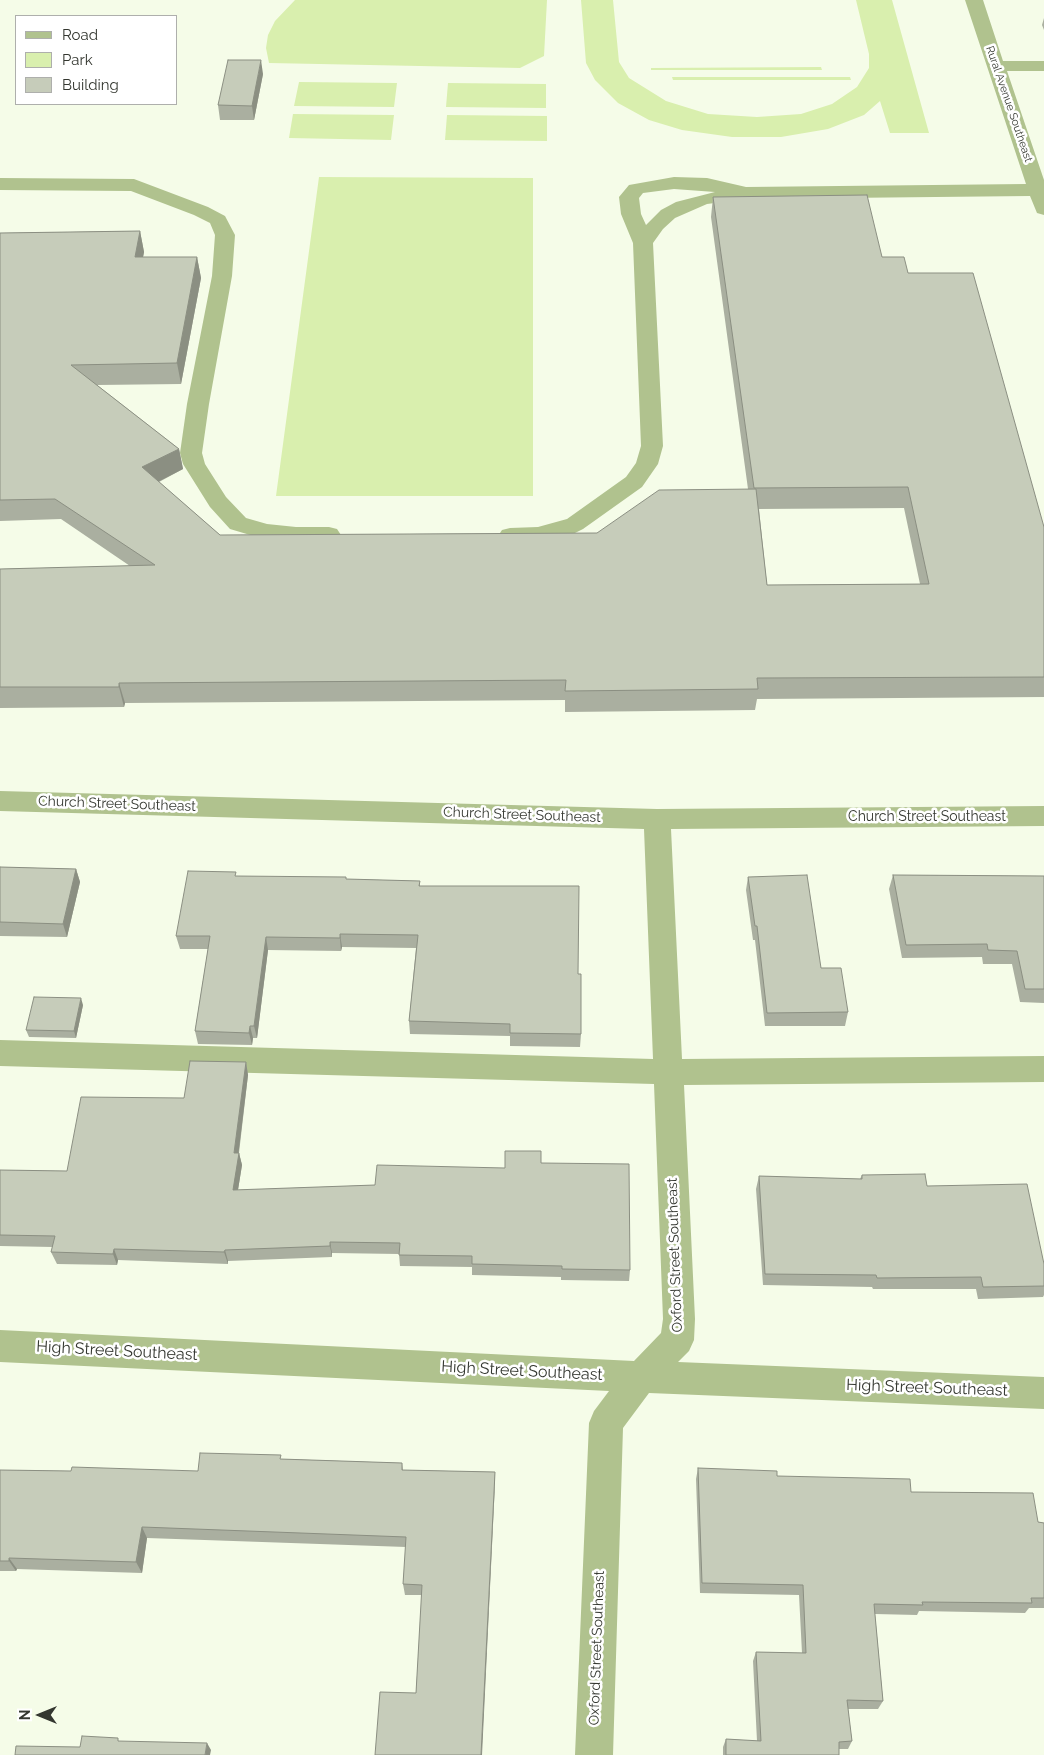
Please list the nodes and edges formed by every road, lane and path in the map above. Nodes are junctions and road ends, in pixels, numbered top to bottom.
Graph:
1 (974, 0) edge
2 (995, 66) junction
3 (1044, 66) edge
4 (1039, 181) edge
5 (0, 184) edge
6 (746, 193) junction
7 (1044, 209) edge
8 (643, 244) junction
9 (344, 535) edge
10 (490, 536) edge
11 (0, 801) edge
12 (1044, 816) edge
13 (657, 819) junction
14 (0, 1053) edge
15 (1044, 1069) edge
16 (668, 1072) junction
17 (0, 1346) edge
18 (640, 1377) junction
19 (1044, 1393) edge
20 (594, 1755) edge

1 - 2 street, Rural Avenue Southeast
2 - 3 street
2 - 4 street, Rural Avenue Southeast
4 - 6 street
4 - 7 street, Rural Avenue Southeast
5 - 9 street
6 - 8 street
6 - 8 street
8 - 10 street
11 - 13 street, Church Street Southeast
12 - 13 street, Church Street Southeast
13 - 16 street, Oxford Street Southeast
14 - 16 street
15 - 16 street
16 - 18 street, Oxford Street Southeast
17 - 18 street, High Street Southeast
18 - 19 street, High Street Southeast
18 - 20 street, Oxford Street Southeast

